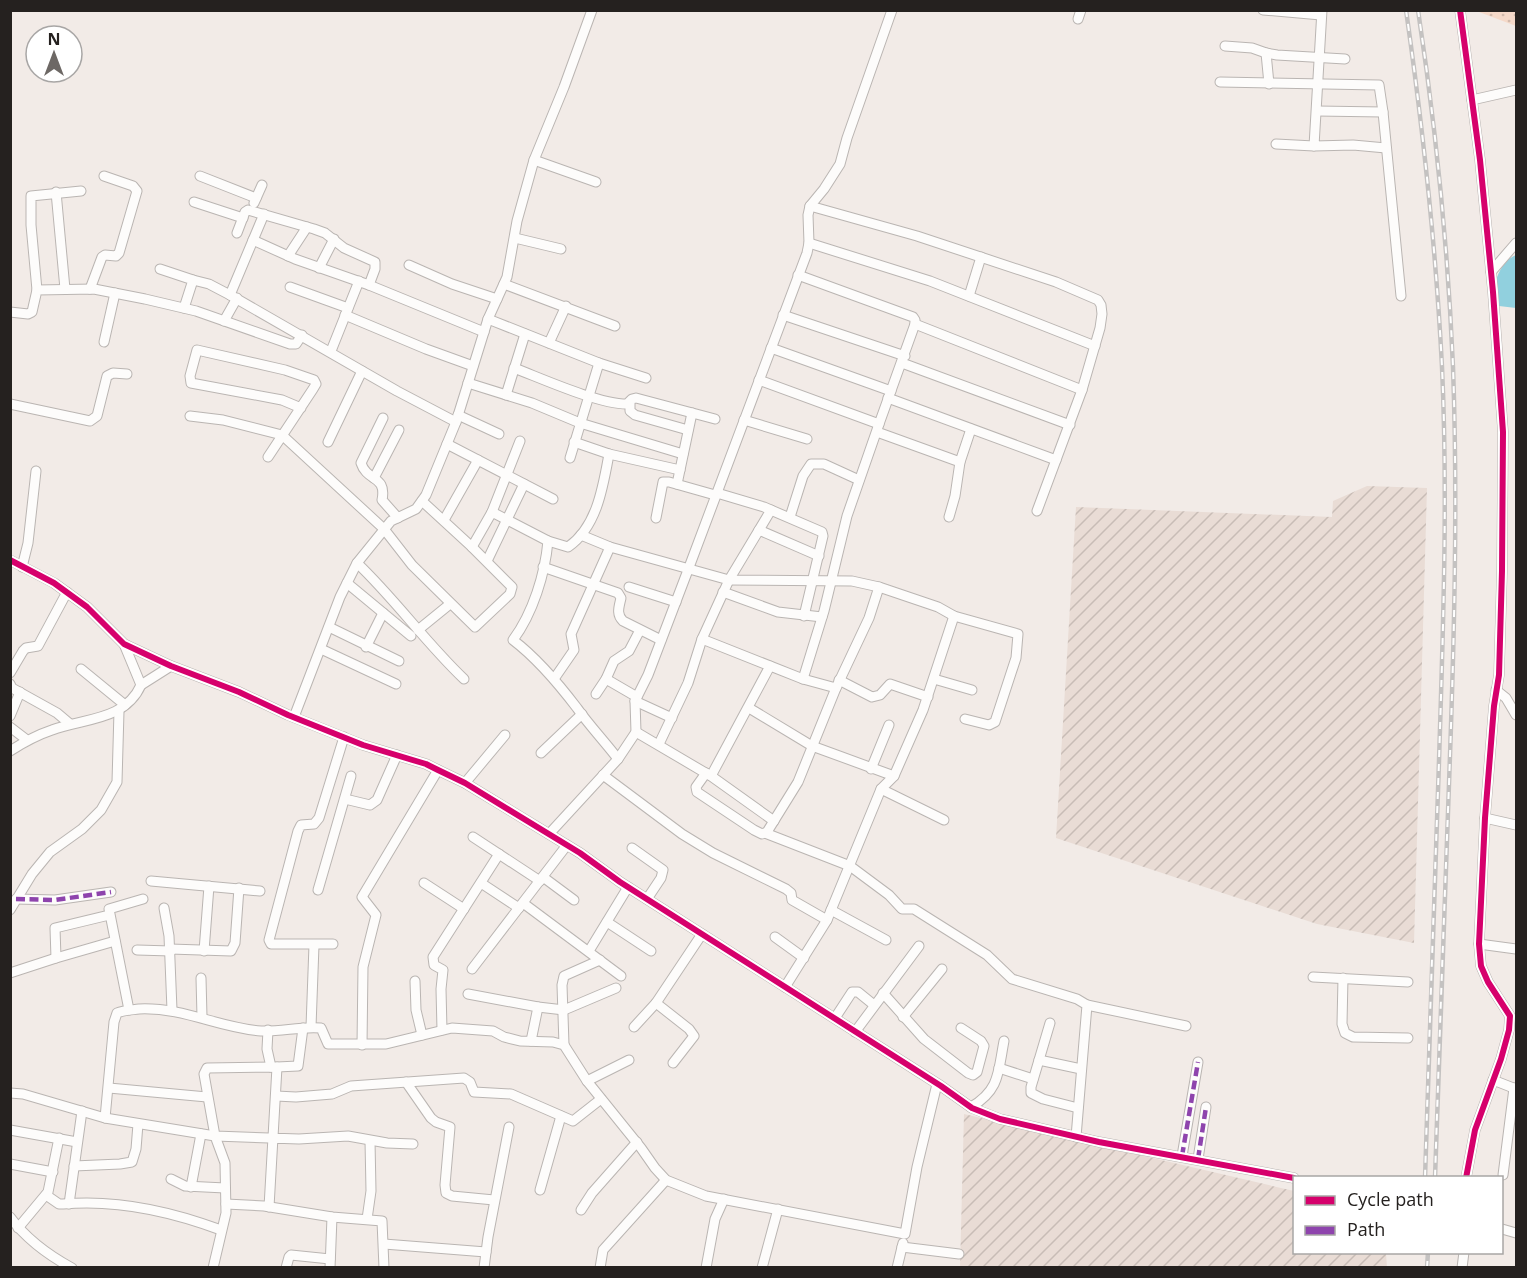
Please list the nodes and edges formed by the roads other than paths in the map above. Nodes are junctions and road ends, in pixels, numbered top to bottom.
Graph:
1 (591, 10) edge
2 (892, 10) edge
3 (1263, 10) edge
4 (1460, 10) edge
5 (1322, 13) edge
6 (1226, 46) dead end
7 (1266, 53) junction
8 (1320, 58) junction
9 (1345, 59) dead end
10 (1221, 82) dead end
11 (1269, 84) junction
12 (1319, 86) junction
13 (1516, 90) edge
14 (1472, 100) junction
15 (1317, 111) junction
16 (1383, 112) junction
17 (1276, 144) dead end
18 (1314, 146) junction
19 (1386, 148) junction
20 (534, 160) junction
21 (104, 176) dead end
22 (200, 176) dead end
23 (596, 182) dead end
24 (262, 185) dead end
25 (81, 191) dead end
26 (56, 192) junction
27 (256, 198) junction
28 (194, 202) dead end
29 (810, 206) junction
30 (250, 210) junction
31 (264, 214) junction
32 (243, 218) junction
33 (307, 227) junction
34 (237, 233) dead end
35 (514, 238) junction
36 (334, 239) junction
37 (253, 240) junction
38 (809, 243) junction
39 (1516, 243) edge
40 (561, 249) dead end
41 (288, 256) junction
42 (981, 258) junction
43 (409, 265) dead end
44 (319, 268) junction
45 (160, 269) dead end
46 (1491, 272) junction
47 (798, 275) junction
48 (193, 280) junction
49 (359, 281) junction
50 (504, 284) junction
51 (369, 285) junction
52 (290, 287) dead end
53 (65, 289) junction
54 (90, 289) junction
55 (37, 290) junction
56 (115, 293) junction
57 (234, 296) junction
58 (969, 296) junction
59 (1401, 296) dead end
60 (497, 298) junction
61 (566, 306) junction
62 (184, 308) junction
63 (10, 312) edge
64 (346, 312) junction
65 (783, 315) junction
66 (488, 319) junction
67 (224, 321) junction
68 (915, 324) junction
69 (615, 326) dead end
70 (484, 332) junction
71 (525, 334) junction
72 (302, 336) junction
73 (104, 342) dead end
74 (549, 343) junction
75 (1095, 346) junction
76 (771, 348) junction
77 (331, 351) junction
78 (904, 359) junction
79 (599, 363) junction
80 (473, 366) junction
81 (514, 368) junction
82 (362, 371) junction
83 (127, 374) dead end
84 (646, 378) dead end
85 (759, 381) junction
86 (468, 383) junction
87 (1082, 390) junction
88 (506, 395) junction
89 (588, 395) junction
90 (890, 395) junction
91 (630, 403) junction
92 (10, 404) edge
93 (301, 408) junction
94 (692, 413) junction
95 (190, 416) dead end
96 (382, 418) dead end
97 (457, 418) junction
98 (715, 419) dead end
99 (744, 420) junction
100 (580, 423) junction
101 (1070, 425) junction
102 (878, 428) junction
103 (971, 429) junction
104 (399, 430) dead end
105 (688, 430) junction
106 (499, 434) dead end
107 (282, 435) junction
108 (807, 439) dead end
109 (520, 441) dead end
110 (328, 442) dead end
111 (574, 442) junction
112 (447, 444) junction
113 (609, 454) junction
114 (683, 454) junction
115 (268, 457) dead end
116 (570, 458) dead end
117 (478, 460) junction
118 (1056, 460) junction
119 (960, 462) junction
120 (680, 470) junction
121 (36, 471) dead end
122 (507, 475) junction
123 (374, 478) junction
124 (859, 480) junction
125 (524, 484) junction
126 (677, 484) junction
127 (716, 494) junction
128 (553, 499) dead end
129 (422, 501) junction
130 (771, 510) junction
131 (1037, 511) dead end
132 (492, 512) junction
133 (790, 517) junction
134 (949, 517) dead end
135 (398, 518) junction
136 (656, 518) dead end
137 (444, 520) junction
138 (507, 520) junction
139 (384, 529) junction
140 (759, 530) junction
141 (581, 535) junction
142 (549, 541) junction
143 (472, 547) junction
144 (610, 547) junction
145 (819, 556) junction
146 (10, 560) edge
147 (487, 561) junction
148 (357, 563) junction
149 (22, 567) junction
150 (543, 567) junction
151 (688, 570) junction
152 (729, 580) junction
153 (811, 581) junction
154 (831, 581) junction
155 (347, 583) junction
156 (593, 585) junction
157 (629, 587) dead end
158 (879, 587) junction
159 (67, 592) junction
160 (723, 592) junction
161 (676, 602) junction
162 (450, 604) junction
163 (383, 613) junction
164 (804, 616) junction
165 (954, 616) junction
166 (822, 617) junction
167 (329, 627) junction
168 (640, 630) junction
169 (415, 633) junction
170 (702, 639) junction
171 (661, 640) junction
172 (124, 644) junction
173 (366, 647) junction
174 (321, 649) junction
175 (399, 662) dead end
176 (171, 666) junction
177 (770, 666) junction
178 (81, 669) dead end
179 (10, 673) edge
180 (464, 679) dead end
181 (803, 679) junction
182 (934, 679) junction
183 (554, 680) junction
184 (606, 680) junction
185 (10, 684) edge
186 (396, 684) dead end
187 (837, 684) junction
188 (141, 685) junction
189 (972, 690) dead end
190 (1496, 690) junction
191 (20, 692) junction
192 (596, 694) dead end
193 (928, 697) junction
194 (636, 699) junction
195 (122, 708) junction
196 (749, 708) junction
197 (582, 714) junction
198 (1516, 715) edge
199 (10, 716) edge
200 (294, 717) junction
201 (672, 718) junction
202 (965, 719) dead end
203 (70, 724) junction
204 (889, 724) dead end
205 (10, 728) edge
206 (636, 732) junction
207 (505, 735) dead end
208 (344, 737) junction
209 (27, 740) junction
210 (659, 744) junction
211 (812, 746) junction
212 (10, 751) edge
213 (542, 753) dead end
214 (397, 756) junction
215 (618, 759) junction
216 (871, 769) junction
217 (438, 770) junction
218 (709, 774) junction
219 (603, 775) junction
220 (351, 776) dead end
221 (894, 776) junction
222 (465, 783) junction
223 (881, 789) junction
224 (345, 799) junction
225 (1485, 818) junction
226 (944, 820) dead end
227 (774, 821) junction
228 (1516, 825) edge
229 (765, 833) junction
230 (549, 834) junction
231 (473, 837) dead end
232 (567, 845) junction
233 (632, 848) dead end
234 (499, 854) junction
235 (850, 866) junction
236 (542, 879) junction
237 (151, 881) dead end
238 (424, 883) dead end
239 (481, 883) junction
240 (209, 886) junction
241 (628, 887) junction
242 (239, 888) junction
243 (318, 890) dead end
244 (260, 891) dead end
245 (111, 892) dead end
246 (16, 899) junction
247 (143, 899) dead end
248 (647, 899) junction
249 (574, 900) dead end
250 (521, 906) junction
251 (164, 908) dead end
252 (464, 909) junction
253 (10, 910) edge
254 (831, 910) junction
255 (109, 915) junction
256 (827, 920) junction
257 (607, 922) junction
258 (702, 934) junction
259 (775, 938) dead end
260 (886, 940) dead end
261 (116, 941) junction
262 (333, 944) dead end
263 (1479, 944) junction
264 (314, 945) junction
265 (919, 946) dead end
266 (1516, 948) edge
267 (137, 950) dead end
268 (170, 950) junction
269 (204, 951) junction
270 (589, 951) junction
271 (651, 951) dead end
272 (56, 958) junction
273 (804, 958) junction
274 (600, 960) junction
275 (472, 969) dead end
276 (942, 969) dead end
277 (10, 974) edge
278 (621, 976) dead end
279 (1313, 977) dead end
280 (201, 978) dead end
281 (1343, 978) junction
282 (415, 981) dead end
283 (1408, 982) dead end
284 (785, 987) junction
285 (616, 988) dead end
286 (883, 993) junction
287 (468, 994) dead end
288 (656, 1003) junction
289 (874, 1005) junction
290 (1087, 1005) junction
291 (538, 1008) junction
292 (129, 1010) junction
293 (172, 1010) junction
294 (564, 1010) junction
295 (202, 1017) junction
296 (903, 1017) junction
297 (1513, 1017) edge
298 (835, 1018) junction
299 (1050, 1023) dead end
300 (1186, 1026) dead end
301 (307, 1027) junction
302 (634, 1027) dead end
303 (961, 1028) dead end
304 (268, 1030) junction
305 (442, 1030) junction
306 (855, 1032) junction
307 (422, 1035) junction
308 (1408, 1038) dead end
309 (531, 1041) junction
310 (1004, 1041) dead end
311 (363, 1045) junction
312 (564, 1045) junction
313 (628, 1060) dead end
314 (1039, 1060) junction
315 (1198, 1062) dead end
316 (673, 1063) dead end
317 (274, 1067) junction
318 (999, 1068) junction
319 (1081, 1069) junction
320 (1033, 1079) junction
321 (1494, 1080) junction
322 (588, 1081) junction
323 (406, 1082) junction
324 (937, 1084) junction
325 (109, 1088) junction
326 (1515, 1089) edge
327 (10, 1093) edge
328 (276, 1096) junction
329 (207, 1097) junction
330 (601, 1099) junction
331 (971, 1107) junction
332 (1206, 1107) dead end
333 (1078, 1108) junction
334 (82, 1111) junction
335 (561, 1116) junction
336 (105, 1118) junction
337 (138, 1124) junction
338 (508, 1127) dead end
339 (1512, 1127) edge
340 (10, 1130) edge
341 (201, 1134) junction
342 (215, 1136) junction
343 (1076, 1137) junction
344 (58, 1138) junction
345 (274, 1138) junction
346 (370, 1141) junction
347 (77, 1142) junction
348 (637, 1142) junction
349 (413, 1144) dead end
350 (1182, 1156) junction
351 (1198, 1160) junction
352 (10, 1164) edge
353 (74, 1166) junction
354 (52, 1172) junction
355 (1503, 1175) dead end
356 (1467, 1176) edge
357 (1293, 1178) edge
358 (171, 1179) dead end
359 (666, 1180) junction
360 (191, 1186) junction
361 (225, 1188) junction
362 (540, 1190) dead end
363 (46, 1195) junction
364 (724, 1199) junction
365 (494, 1200) junction
366 (69, 1204) junction
367 (226, 1204) junction
368 (270, 1207) junction
369 (778, 1209) junction
370 (581, 1210) dead end
371 (10, 1217) edge
372 (332, 1217) junction
373 (367, 1219) junction
374 (18, 1228) junction
375 (221, 1230) junction
376 (905, 1234) junction
377 (384, 1244) junction
378 (902, 1247) junction
379 (486, 1252) junction
380 (959, 1254) dead end
381 (330, 1263) edge
382 (72, 1268) edge
383 (213, 1268) edge
384 (286, 1268) edge
385 (384, 1268) edge
386 (484, 1268) edge
387 (600, 1268) edge
388 (706, 1268) edge
389 (762, 1268) edge
390 (897, 1268) edge

1 - 20 street
2 - 29 street
3 - 5 street
4 - 14 street
5 - 8 street
6 - 7 street
7 - 8 street
7 - 11 street
8 - 9 street
8 - 12 street
10 - 11 street
11 - 12 street
12 - 15 street
12 - 16 street
13 - 14 street
14 - 46 street
15 - 16 street
15 - 18 street
16 - 19 street
17 - 18 street
18 - 19 street
19 - 59 street
20 - 23 street
20 - 35 street
21 - 54 street
22 - 27 street
24 - 27 street
25 - 26 street
26 - 53 street
26 - 55 street
27 - 30 street
28 - 32 street
29 - 38 street
29 - 42 street
30 - 31 street
30 - 32 street
31 - 33 street
31 - 37 street
32 - 34 street
33 - 36 street
33 - 41 street
35 - 40 street
35 - 50 street
36 - 44 street
36 - 51 street
37 - 41 street
37 - 57 street
38 - 47 street
38 - 58 street
39 - 46 street
41 - 44 street
42 - 58 street
42 - 75 street
43 - 60 street
44 - 49 street
45 - 48 street
46 - 190 street
47 - 65 street
47 - 68 street
48 - 57 street
48 - 62 street
49 - 51 street
49 - 64 street
50 - 60 street
50 - 61 street
51 - 70 street
52 - 64 street
53 - 54 street
53 - 55 street
54 - 56 street
55 - 63 street
56 - 62 street
56 - 73 street
57 - 67 street
57 - 72 street
58 - 75 street
60 - 66 street
61 - 69 street
61 - 74 street
62 - 67 street
64 - 77 street
64 - 80 street
65 - 76 street
65 - 78 street
66 - 70 street
66 - 71 street
67 - 72 street
68 - 78 street
68 - 87 street
70 - 80 street
71 - 74 street
71 - 81 street
72 - 77 street
74 - 79 street
75 - 87 street
76 - 85 street
76 - 90 street
77 - 82 street
78 - 90 street
78 - 101 street
79 - 84 street
79 - 89 street
80 - 86 street
81 - 88 street
81 - 89 street
82 - 97 street
82 - 110 street
83 - 92 street
85 - 99 street
85 - 102 street
86 - 88 street
86 - 97 street
87 - 101 street
88 - 100 street
89 - 91 street
89 - 100 street
90 - 102 street
90 - 103 street
91 - 94 street
91 - 105 street
93 - 93 street
93 - 107 street
94 - 98 street
94 - 105 street
95 - 107 street
96 - 123 street
97 - 106 street
97 - 112 street
99 - 108 street
99 - 127 street
100 - 111 street
100 - 114 street
101 - 118 street
102 - 119 street
102 - 124 street
103 - 118 street
103 - 119 street
104 - 123 street
105 - 114 street
107 - 115 street
107 - 139 street
109 - 122 street
111 - 113 street
111 - 116 street
112 - 117 street
112 - 129 street
113 - 120 street
113 - 141 street
114 - 120 street
117 - 122 street
117 - 137 street
118 - 131 street
119 - 134 street
120 - 126 street
121 - 149 street
122 - 125 street
122 - 132 street
123 - 135 street
124 - 133 street
124 - 154 street
125 - 128 street
125 - 138 street
126 - 127 street
126 - 136 street
127 - 130 street
127 - 151 street
129 - 135 street
129 - 137 street
130 - 133 street
130 - 140 street
132 - 138 street
132 - 143 street
133 - 145 street
135 - 139 street
137 - 143 street
138 - 142 street
138 - 147 street
139 - 148 street
139 - 162 street
140 - 145 street
140 - 152 street
141 - 142 street
141 - 144 street
142 - 150 street
143 - 147 street
144 - 151 street
144 - 156 street
145 - 153 street
146 - 149 street
147 - 162 street
148 - 155 street
148 - 169 street
149 - 159 street
150 - 156 street
150 - 183 street
151 - 152 street
151 - 161 street
152 - 153 street
152 - 160 street
153 - 154 street
153 - 164 street
154 - 158 street
154 - 166 street
155 - 163 street
155 - 167 street
156 - 168 street
156 - 183 street
157 - 161 street
158 - 165 street
158 - 187 street
159 - 172 street
159 - 179 street
160 - 164 street
160 - 170 street
161 - 171 street
162 - 169 street
163 - 169 street
163 - 173 street
164 - 166 street
165 - 182 street
165 - 202 street
166 - 181 street
167 - 173 street
167 - 174 street
168 - 171 street
168 - 184 street
169 - 180 street
170 - 177 street
170 - 201 street
171 - 194 street
172 - 176 street
172 - 188 street
173 - 175 street
174 - 186 street
174 - 200 street
176 - 188 street
176 - 200 street
177 - 181 street
177 - 196 street
178 - 195 street
181 - 187 street
182 - 189 street
182 - 193 street
183 - 197 street
184 - 192 street
184 - 194 street
185 - 191 street
187 - 193 street
187 - 211 street
188 - 195 street
190 - 198 street
190 - 225 street
191 - 199 street
191 - 203 street
193 - 221 street
194 - 201 street
194 - 206 street
195 - 203 street
195 - 246 street
196 - 211 street
196 - 218 street
197 - 213 street
197 - 215 street
200 - 208 street
201 - 210 street
203 - 209 street
204 - 216 street
205 - 209 street
206 - 210 street
206 - 215 street
207 - 222 street
208 - 214 street
208 - 264 street
209 - 212 street
210 - 218 street
211 - 216 street
211 - 227 street
214 - 217 street
214 - 224 street
215 - 219 street
216 - 221 street
217 - 222 street
217 - 311 street
218 - 227 street
218 - 229 street
219 - 230 street
219 - 256 street
220 - 224 street
221 - 223 street
222 - 230 street
223 - 226 street
223 - 235 street
224 - 243 street
225 - 228 street
225 - 263 street
227 - 229 street
229 - 235 street
230 - 232 street
231 - 234 street
232 - 236 street
232 - 241 street
233 - 248 street
234 - 236 street
234 - 239 street
235 - 254 street
235 - 290 street
236 - 249 street
236 - 250 street
237 - 240 street
238 - 252 street
239 - 250 street
239 - 252 street
240 - 242 street
240 - 269 street
241 - 248 street
241 - 257 street
242 - 244 street
242 - 269 street
245 - 246 street
246 - 253 street
247 - 255 street
248 - 258 street
250 - 270 street
250 - 275 street
251 - 268 street
252 - 305 street
254 - 256 street
254 - 260 street
255 - 261 street
255 - 272 street
256 - 273 street
257 - 270 street
257 - 271 street
258 - 284 street
258 - 288 street
259 - 273 street
261 - 272 street
261 - 292 street
262 - 264 street
263 - 266 street
263 - 297 street
264 - 301 street
265 - 286 street
267 - 268 street
268 - 269 street
268 - 293 street
270 - 274 street
272 - 277 street
273 - 284 street
274 - 278 street
274 - 294 street
276 - 296 street
279 - 281 street
280 - 295 street
281 - 283 street
281 - 308 street
282 - 307 street
284 - 298 street
285 - 294 street
286 - 289 street
286 - 296 street
287 - 291 street
288 - 302 street
288 - 316 street
289 - 298 street
289 - 306 street
290 - 300 street
290 - 319 street
291 - 294 street
291 - 309 street
292 - 293 street
292 - 325 street
293 - 295 street
294 - 312 street
295 - 304 street
296 - 303 street
297 - 321 street
298 - 306 street
299 - 314 street
301 - 304 street
301 - 311 street
301 - 317 street
304 - 317 street
305 - 307 street
305 - 309 street
306 - 324 street
307 - 311 street
309 - 312 street
310 - 318 street
312 - 322 street
313 - 322 street
314 - 319 street
314 - 320 street
315 - 350 street
317 - 328 street
317 - 329 street
318 - 320 street
318 - 331 street
319 - 333 street
320 - 333 street
321 - 326 street
321 - 356 street
322 - 330 street
323 - 328 street
323 - 335 street
323 - 365 street
324 - 331 street
324 - 376 street
325 - 329 street
325 - 336 street
326 - 339 street
327 - 334 street
328 - 345 street
329 - 342 street
330 - 335 street
330 - 348 street
331 - 343 street
332 - 351 street
333 - 343 street
334 - 336 street
334 - 347 street
335 - 362 street
336 - 337 street
337 - 341 street
337 - 353 street
338 - 365 street
339 - 355 street
340 - 344 street
341 - 342 street
341 - 360 street
342 - 345 street
342 - 361 street
343 - 350 street
344 - 347 street
344 - 354 street
345 - 346 street
345 - 368 street
346 - 349 street
346 - 373 street
347 - 353 street
348 - 359 street
348 - 370 street
350 - 351 street
351 - 357 street
352 - 354 street
353 - 366 street
354 - 363 street
358 - 360 street
359 - 364 street
359 - 387 street
360 - 361 street
361 - 367 street
363 - 366 street
363 - 374 street
364 - 369 street
364 - 388 street
365 - 379 street
366 - 375 street
367 - 368 street
367 - 375 street
368 - 372 street
369 - 376 street
369 - 389 street
371 - 374 street
372 - 373 street
372 - 381 street
373 - 377 street
374 - 382 street
375 - 383 street
376 - 378 street
377 - 379 street
377 - 385 street
378 - 380 street
378 - 390 street
379 - 386 street
381 - 384 street

